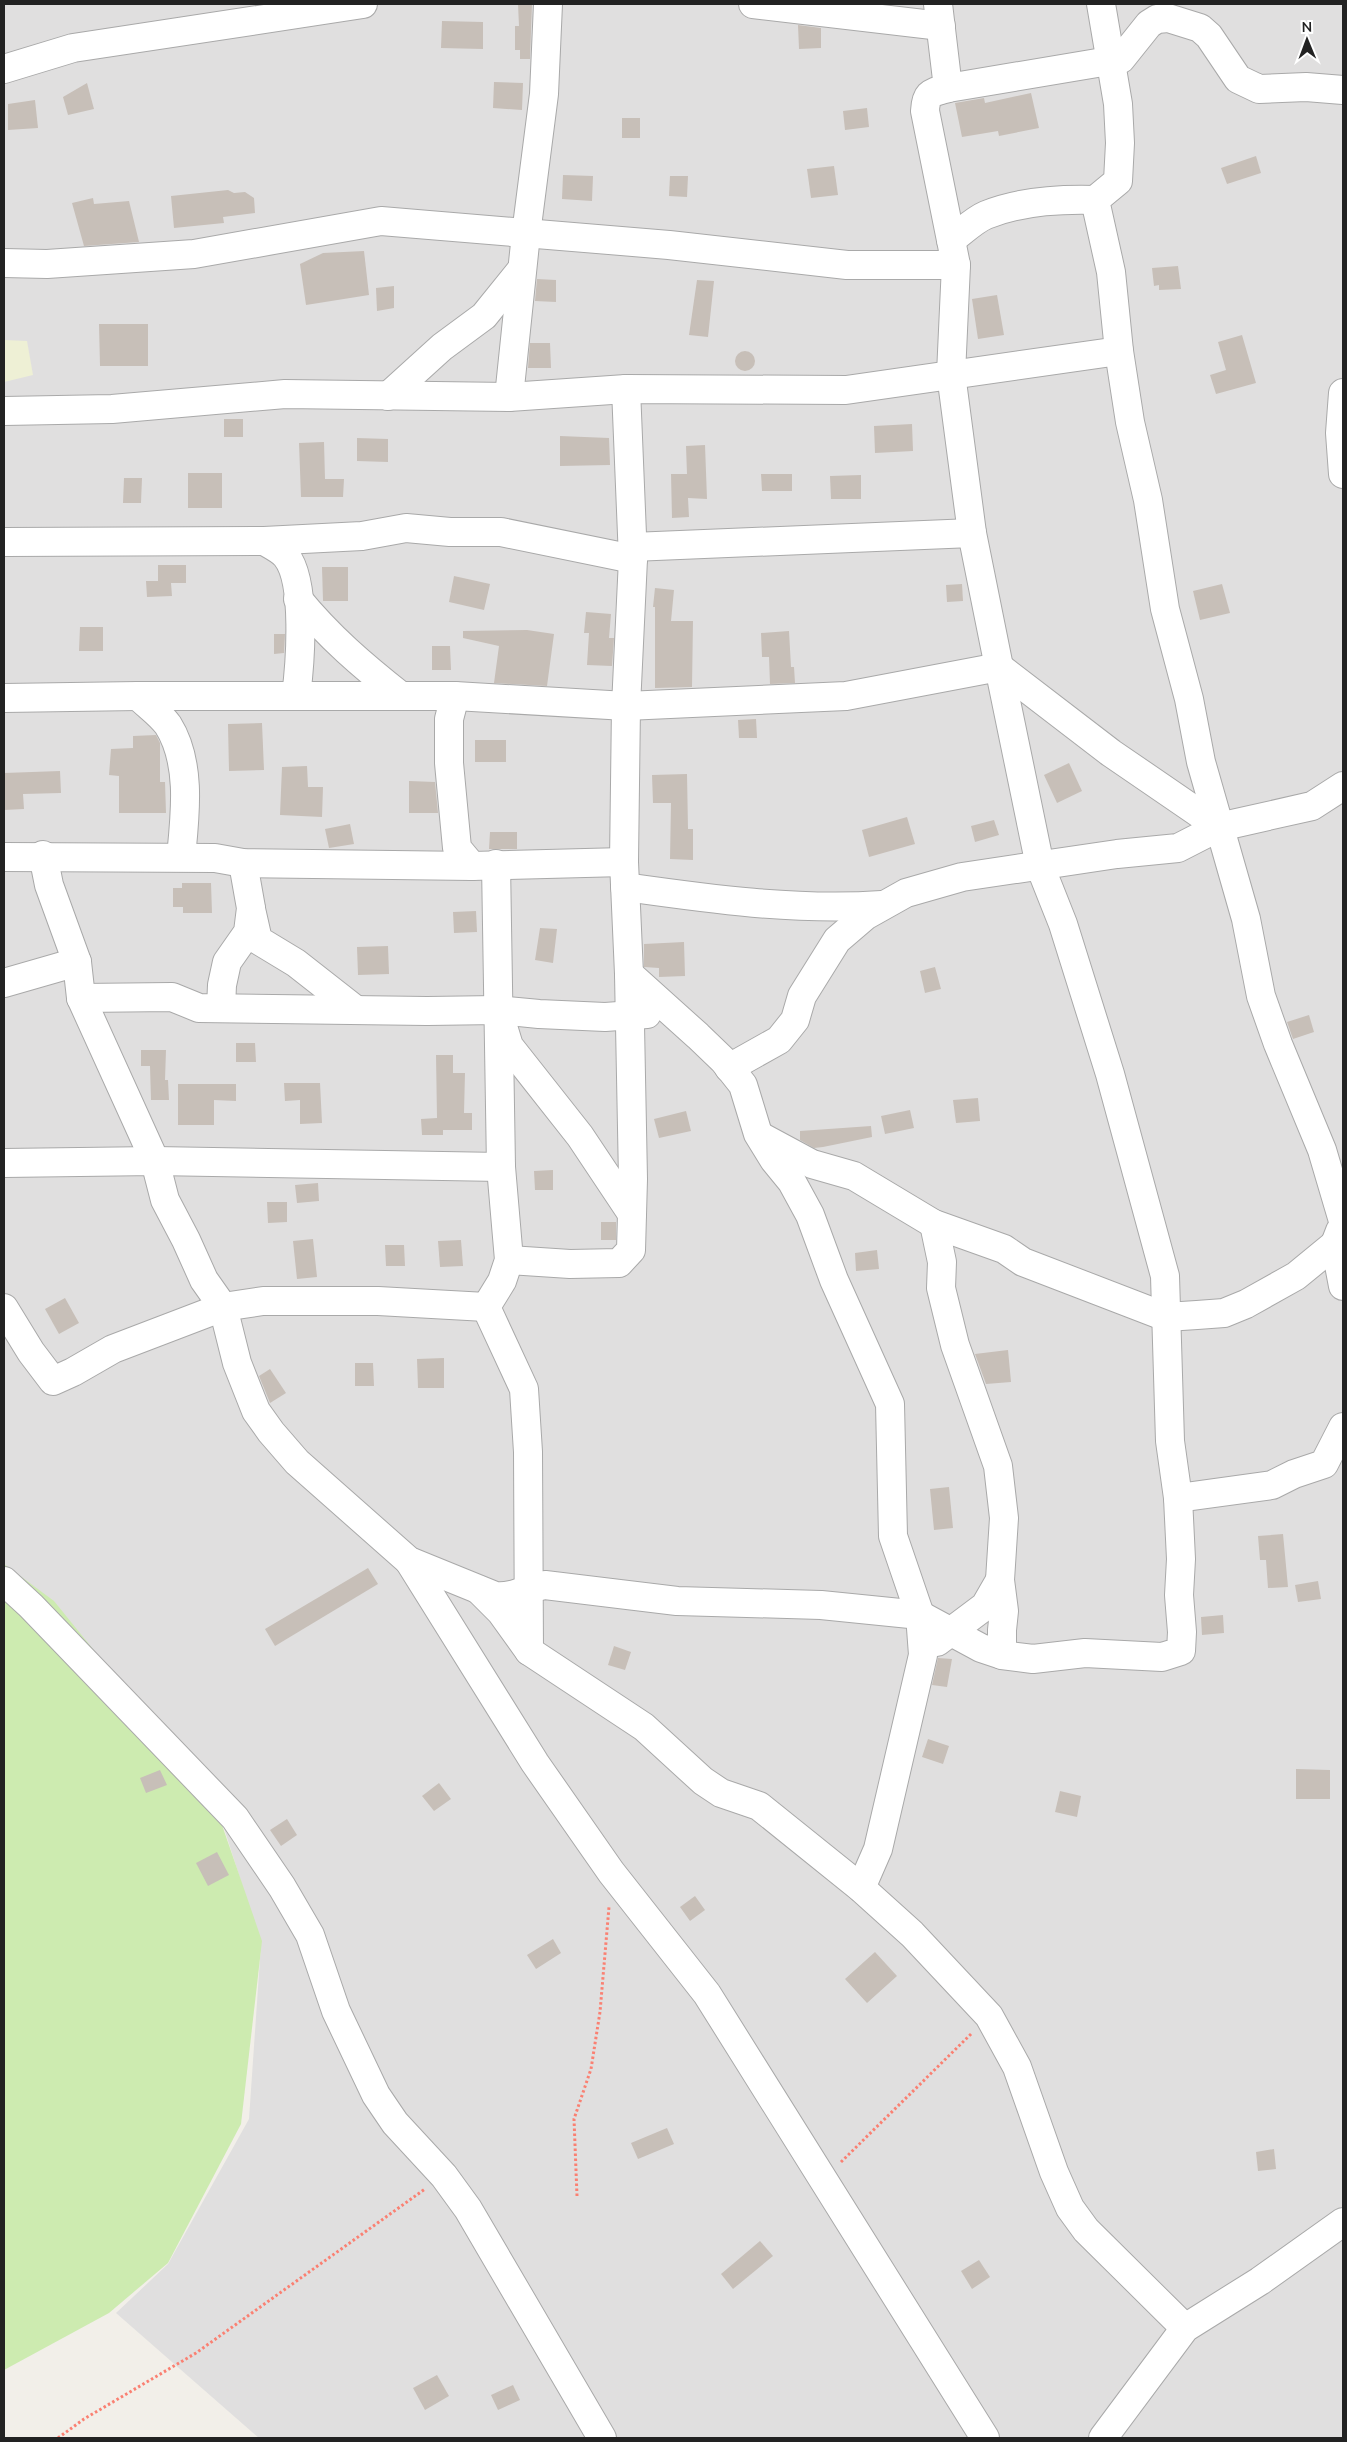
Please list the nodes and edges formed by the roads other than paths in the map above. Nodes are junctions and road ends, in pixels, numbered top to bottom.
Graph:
1 (363, 4) edge
2 (548, 4) edge
3 (753, 4) edge
4 (1101, 4) edge
5 (939, 15) edge
6 (1111, 62) junction
7 (4, 69) edge
8 (948, 88) junction
9 (1343, 90) edge
10 (1095, 200) junction
11 (526, 234) junction
12 (954, 252) junction
13 (4, 263) edge
14 (522, 269) junction
15 (1118, 352) junction
16 (951, 374) junction
17 (626, 389) junction
18 (1343, 393) edge
19 (388, 396) junction
20 (509, 397) junction
21 (4, 411) edge
22 (1343, 474) edge
23 (972, 533) junction
24 (264, 541) junction
25 (4, 542) edge
26 (633, 553) junction
27 (298, 599) junction
28 (999, 667) junction
29 (4, 679) edge
30 (138, 696) junction
31 (296, 696) junction
32 (401, 696) junction
33 (455, 696) junction
34 (4, 698) edge
35 (34, 698) junction
36 (626, 706) junction
37 (1343, 786) edge
38 (1219, 827) junction
39 (43, 855) junction
40 (4, 857) edge
41 (181, 857) junction
42 (243, 863) junction
43 (484, 865) junction
44 (1040, 866) junction
45 (624, 874) junction
46 (884, 905) junction
47 (251, 908) junction
48 (77, 962) junction
49 (629, 974) junction
50 (4, 983) edge
51 (81, 998) junction
52 (221, 1008) junction
53 (356, 1010) junction
54 (498, 1010) junction
55 (671, 1012) junction
56 (629, 1016) junction
57 (729, 1068) junction
58 (758, 1134) junction
59 (155, 1161) junction
60 (4, 1163) edge
61 (501, 1167) junction
62 (632, 1214) junction
63 (934, 1224) junction
64 (1340, 1229) edge
65 (509, 1260) junction
66 (1343, 1286) edge
67 (223, 1307) junction
68 (486, 1307) junction
69 (4, 1308) edge
70 (1166, 1317) junction
71 (1343, 1427) edge
72 (1178, 1498) junction
73 (409, 1561) junction
74 (1000, 1580) junction
75 (4, 1581) edge
76 (530, 1588) junction
77 (479, 1590) junction
78 (920, 1616) junction
79 (950, 1631) junction
80 (529, 1650) junction
81 (923, 1655) junction
82 (1002, 1655) junction
83 (861, 1888) junction
84 (1343, 2222) edge
85 (1185, 2328) junction
86 (602, 2438) edge
87 (985, 2438) edge
88 (1103, 2438) edge

1 - 7 street
2 - 11 street
3 - 5 street
4 - 6 street
5 - 8 street
6 - 8 street
6 - 9 street
6 - 10 street
8 - 12 street
10 - 12 street
10 - 15 street
11 - 12 street
11 - 13 street
11 - 14 street
12 - 16 street
14 - 19 street
14 - 20 street
15 - 16 street
15 - 38 street
16 - 17 street
16 - 23 street
17 - 20 street
17 - 26 street
18 - 22 street
19 - 20 street
19 - 21 street
23 - 26 street
23 - 28 street
24 - 25 street
24 - 26 street
24 - 27 street
26 - 36 street
27 - 31 street
27 - 32 street
28 - 36 street
28 - 38 street
28 - 44 street
29 - 35 street
30 - 31 street
30 - 35 street
30 - 41 street
31 - 32 street
32 - 33 street
33 - 36 street
33 - 43 street
34 - 35 street
36 - 45 street
37 - 38 street
38 - 44 street
38 - 64 street
39 - 40 street
39 - 41 street
39 - 48 street
41 - 42 street
42 - 43 street
42 - 47 street
43 - 45 street
43 - 54 street
44 - 46 street
44 - 70 street
45 - 46 street
45 - 49 street
46 - 57 street
47 - 52 street
47 - 53 street
48 - 50 street
48 - 51 street
49 - 55 street
49 - 56 street
51 - 52 street
51 - 59 street
52 - 53 street
53 - 54 street
54 - 56 street
54 - 61 street
54 - 62 street
55 - 56 street
55 - 57 street
56 - 62 street
57 - 58 street
58 - 63 street
58 - 78 street
59 - 60 street
59 - 61 street
59 - 67 street
61 - 65 street
62 - 65 street
63 - 70 street
63 - 74 street
64 - 66 street
64 - 70 street
65 - 68 street
67 - 68 street
67 - 69 street
67 - 73 street
68 - 76 street
70 - 72 street
71 - 72 street
72 - 82 street
73 - 77 street
73 - 87 street
74 - 79 street
74 - 82 street
75 - 86 street
76 - 77 street
76 - 78 street
76 - 80 street
77 - 80 street
78 - 79 street
78 - 81 street
79 - 81 street
79 - 82 street
80 - 83 street
81 - 83 street
83 - 85 street
84 - 85 street
85 - 88 street

